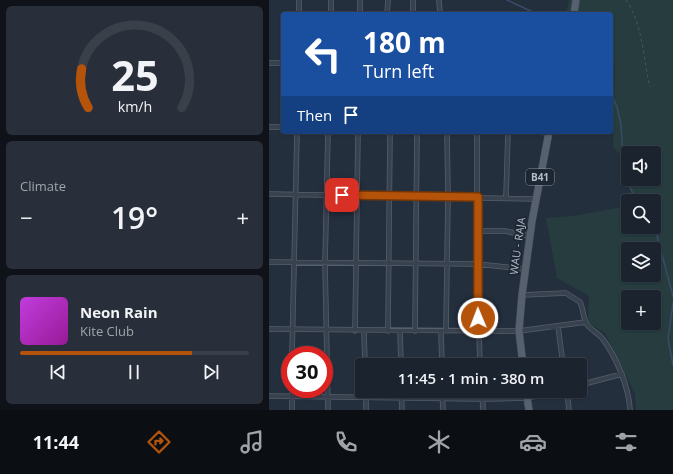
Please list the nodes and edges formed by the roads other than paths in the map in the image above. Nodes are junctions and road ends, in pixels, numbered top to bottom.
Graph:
1 (299, 0) edge
2 (331, 0) edge
3 (360, 0) edge
4 (388, 0) edge
5 (413, 0) edge
6 (439, 0) edge
7 (576, 0) edge
8 (299, 12) edge
9 (331, 12) edge
10 (360, 12) edge
11 (387, 12) edge
12 (413, 12) edge
13 (440, 12) edge
14 (574, 12) edge
15 (269, 62) edge
16 (281, 63) edge
17 (269, 127) edge
18 (281, 127) edge
19 (297, 134) edge
20 (328, 134) edge
21 (358, 134) edge
22 (390, 134) edge
23 (417, 134) edge
24 (447, 134) edge
25 (477, 134) edge
26 (508, 134) edge
27 (549, 134) edge
28 (269, 194) edge
29 (296, 194) junction
30 (327, 195) junction
31 (357, 195) junction
32 (389, 196) junction
33 (417, 196) junction
34 (448, 196) junction
35 (478, 197) junction
36 (506, 197) junction
37 (536, 199) junction
38 (477, 230) junction
39 (529, 236) junction
40 (269, 262) edge
41 (295, 263) junction
42 (325, 263) junction
43 (356, 263) junction
44 (388, 264) junction
45 (416, 264) junction
46 (447, 264) junction
47 (477, 264) junction
48 (525, 269) junction
49 (522, 295) junction
50 (586, 322) junction
51 (558, 326) junction
52 (269, 329) edge
53 (292, 329) junction
54 (326, 331) junction
55 (355, 331) junction
56 (364, 331) junction
57 (388, 331) junction
58 (400, 331) junction
59 (415, 331) junction
60 (441, 331) junction
61 (446, 331) junction
62 (478, 331) junction
63 (519, 331) junction
64 (292, 346) edge
65 (326, 346) edge
66 (365, 358) edge
67 (401, 358) edge
68 (442, 358) edge
69 (480, 358) edge
70 (522, 358) edge
71 (562, 358) edge
72 (622, 374) junction
73 (587, 383) edge
74 (269, 396) edge
75 (281, 396) edge
76 (333, 397) edge
77 (292, 398) edge
78 (328, 398) edge
79 (355, 398) edge
80 (366, 398) edge
81 (401, 398) joint
82 (493, 398) edge
83 (527, 398) edge
84 (568, 398) edge
85 (443, 399) junction
86 (482, 399) junction
87 (292, 410) edge
88 (329, 410) edge
89 (366, 410) edge
90 (402, 410) edge
91 (443, 410) edge
92 (483, 410) edge
93 (529, 410) edge
94 (569, 410) edge
95 (630, 410) edge

1 - 8 street
2 - 9 street
3 - 10 street
4 - 11 street
5 - 12 street
6 - 13 street
7 - 14 main road
15 - 16 street
17 - 18 street
19 - 29 street
20 - 30 street
21 - 31 street
22 - 32 street
23 - 33 street
24 - 34 street
25 - 35 street
26 - 36 street
27 - 37 main road, WAU - RAJA / B41
28 - 29 street
29 - 30 street
29 - 41 street
30 - 31 street
30 - 42 street
31 - 32 street
31 - 43 street
32 - 33 street
32 - 44 street
33 - 34 street
33 - 45 street
34 - 35 street
34 - 46 street
35 - 36 street
35 - 38 street
36 - 37 street
37 - 39 main road, WAU - RAJA / B41
38 - 39 street
38 - 47 street
39 - 48 main road, WAU - RAJA / B41
40 - 41 street
41 - 42 street
41 - 53 street
42 - 43 street
42 - 54 street
43 - 44 street
43 - 55 street
44 - 45 street
44 - 57 street
45 - 46 street
45 - 59 street
46 - 47 street
46 - 61 street
47 - 48 street
47 - 62 street
48 - 49 main road, WAU - RAJA / B41
49 - 50 street
49 - 63 main road, WAU - RAJA / B41
50 - 51 street
50 - 72 street
51 - 63 street
51 - 71 street
52 - 53 street
53 - 54 street
53 - 64 street
54 - 55 street
54 - 65 street
55 - 56 street
56 - 57 street
56 - 66 street
57 - 58 street
58 - 59 street
58 - 67 street
59 - 60 street
60 - 61 street
60 - 68 street
61 - 62 street
62 - 63 street
62 - 69 street
63 - 70 main road, WAU - RAJA / B41
72 - 73 street
72 - 95 street
74 - 75 street
76 - 79 street
77 - 87 street
78 - 88 street
80 - 89 street
81 - 85 street
81 - 90 street
82 - 86 street
83 - 93 main road
84 - 94 street
85 - 86 street
85 - 91 street
86 - 92 street

